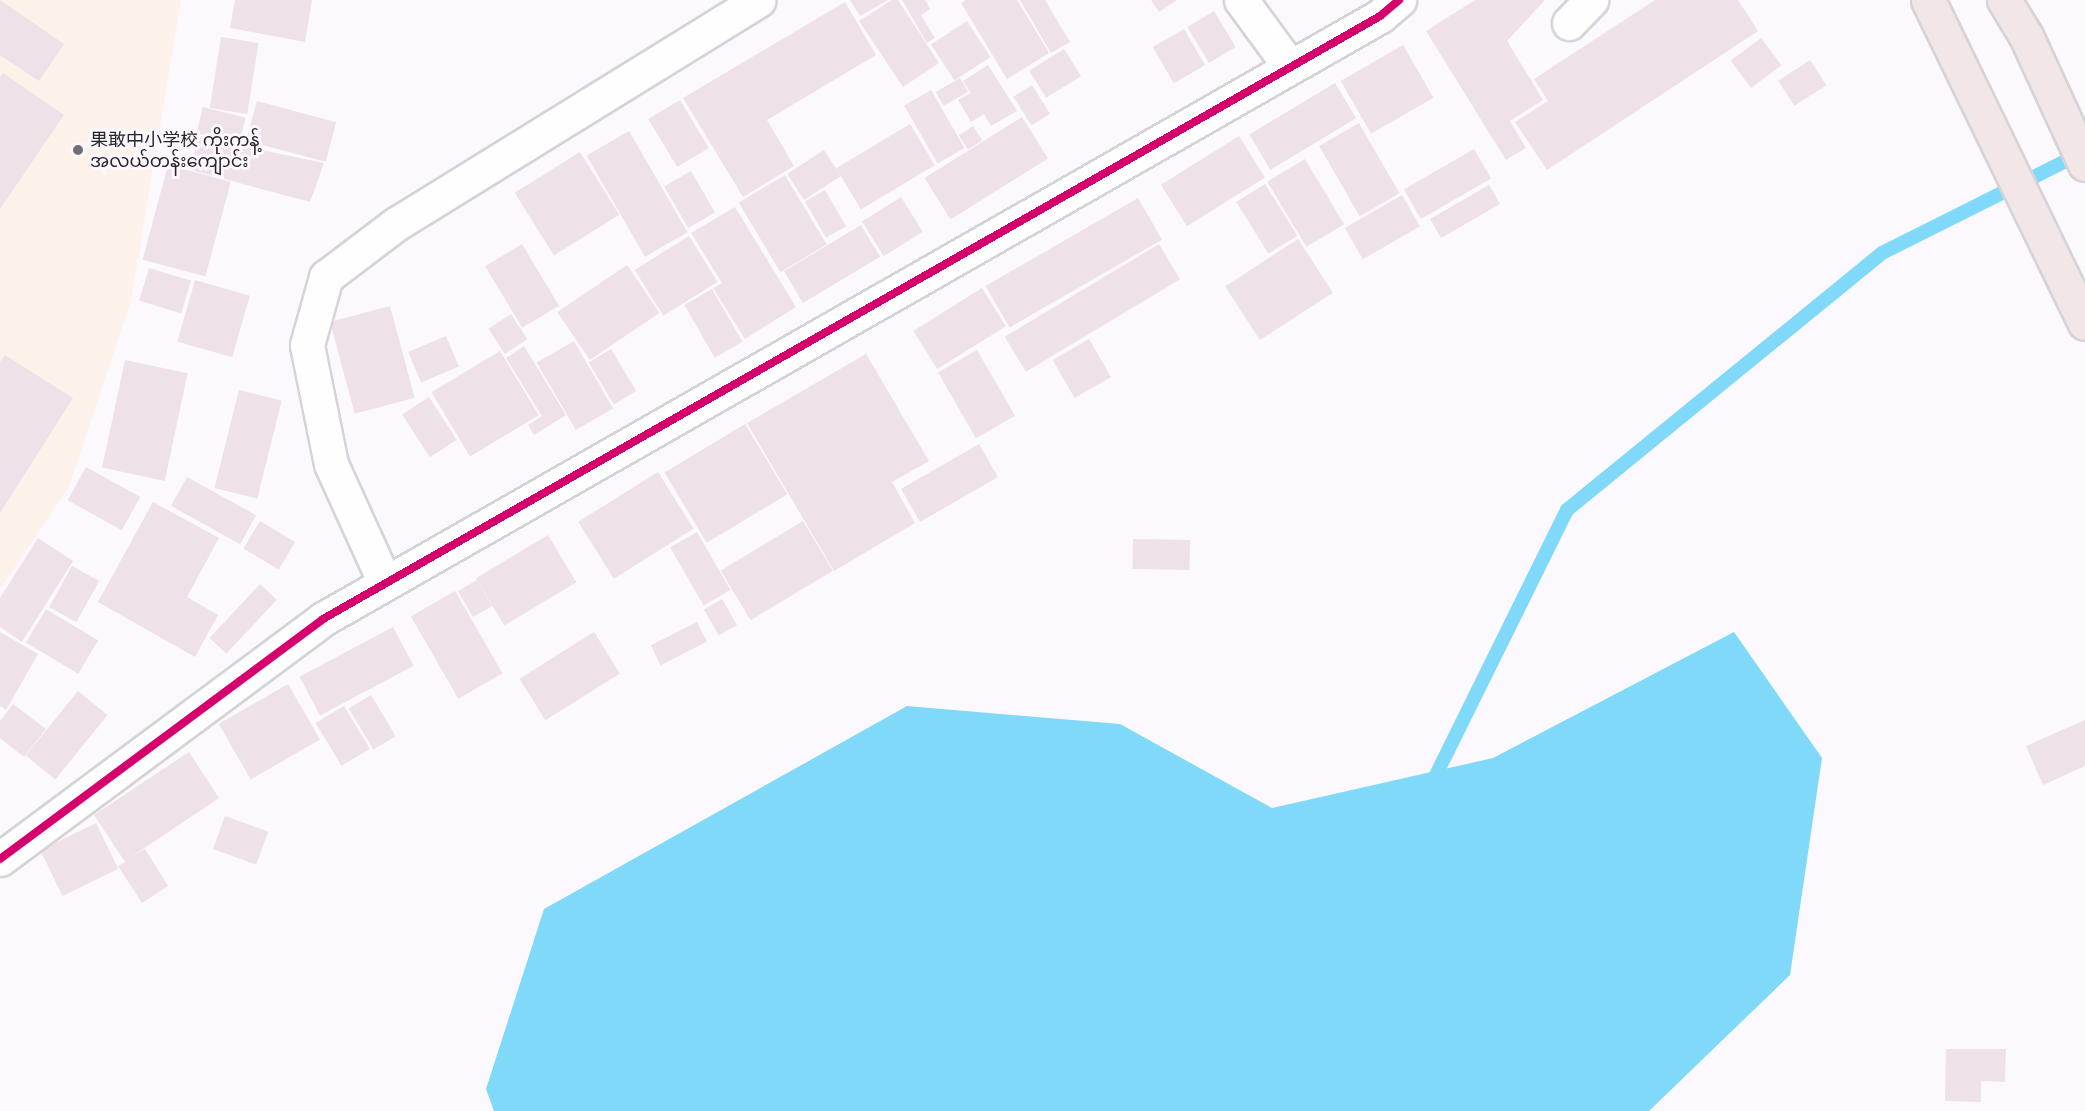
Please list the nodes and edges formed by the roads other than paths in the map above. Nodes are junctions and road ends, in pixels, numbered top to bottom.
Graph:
1 (758, 0) edge
2 (1241, 0) edge
3 (1399, 0) edge
4 (1928, 0) edge
5 (2004, 0) edge
6 (1290, 67) junction
7 (2085, 164) edge
8 (2085, 323) edge
9 (385, 583) junction
10 (0, 859) edge

1 - 9 street
2 - 6 street
3 - 6 street
4 - 8 main road
5 - 7 main road
6 - 9 street
9 - 10 street

